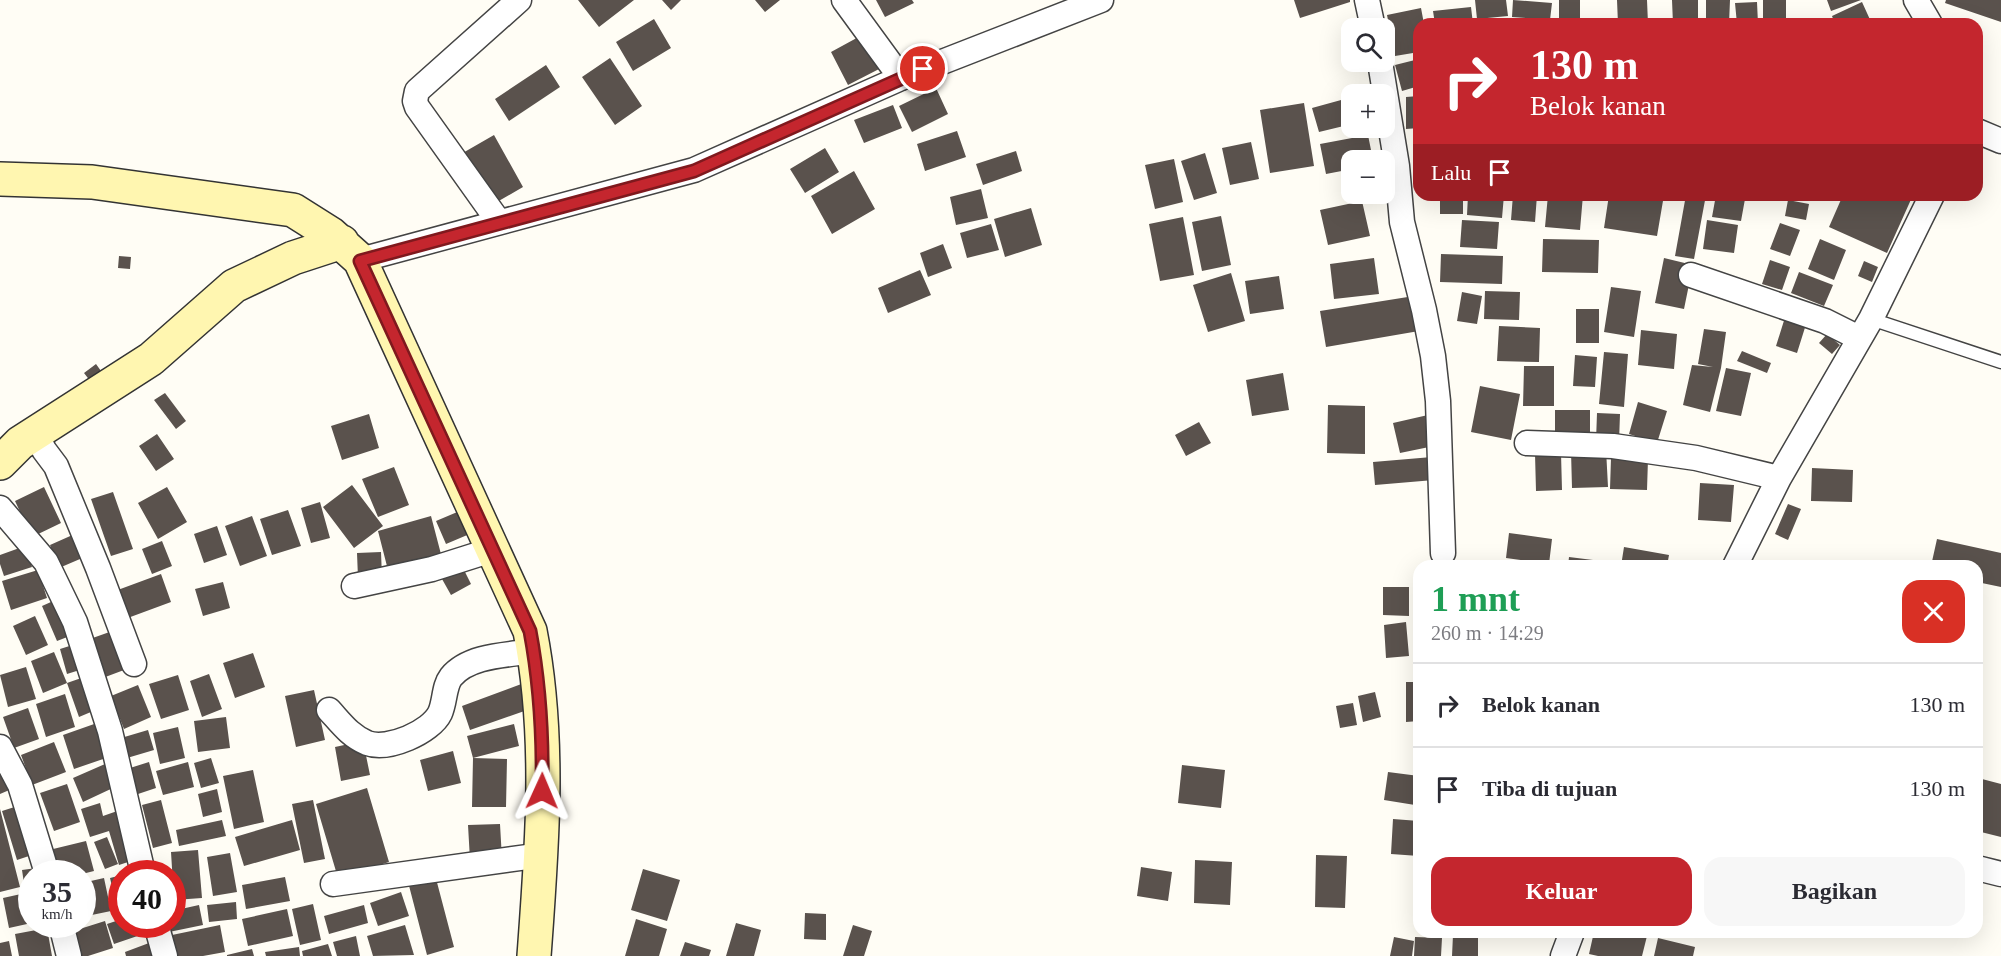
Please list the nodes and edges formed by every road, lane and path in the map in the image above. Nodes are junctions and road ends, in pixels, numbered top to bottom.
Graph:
1 (519, 0) edge
2 (844, 0) edge
3 (1101, 0) edge
4 (1367, 0) edge
5 (1916, 0) edge
6 (1371, 18) edge
7 (1926, 18) edge
8 (1382, 72) edge
9 (901, 78) junction
10 (1983, 134) edge
11 (2001, 141) edge
12 (0, 179) edge
13 (1929, 201) edge
14 (499, 222) junction
15 (351, 251) junction
16 (1691, 275) dead end
17 (1865, 328) junction
18 (2001, 362) edge
19 (1527, 443) dead end
20 (46, 450) junction
21 (0, 463) edge
22 (1779, 478) junction
23 (8, 516) edge
24 (492, 550) junction
25 (1443, 553) dead end
26 (1738, 560) edge
27 (354, 586) dead end
28 (534, 651) junction
29 (134, 664) dead end
30 (329, 710) dead end
31 (0, 747) edge
32 (542, 855) junction
33 (43, 860) edge
34 (140, 860) edge
35 (1983, 870) edge
36 (2001, 874) edge
37 (333, 884) dead end
38 (64, 938) edge
39 (160, 938) edge
40 (1570, 938) edge
41 (69, 956) edge
42 (165, 956) edge
43 (534, 956) edge
44 (1563, 956) edge

1 - 14 street
2 - 9 street
3 - 9 street
4 - 6 street
5 - 7 street
8 - 25 street
9 - 14 street
10 - 11 street
12 - 15 street
13 - 17 street
14 - 15 street
15 - 20 street
15 - 24 street
16 - 17 street
17 - 18 lane
17 - 22 street
19 - 22 street
20 - 21 street
20 - 29 street
22 - 26 street
23 - 34 street
24 - 27 street
24 - 28 street
28 - 30 street
28 - 32 street
31 - 33 street
32 - 37 street
32 - 43 street
35 - 36 street
38 - 41 street
39 - 42 street
40 - 44 street

